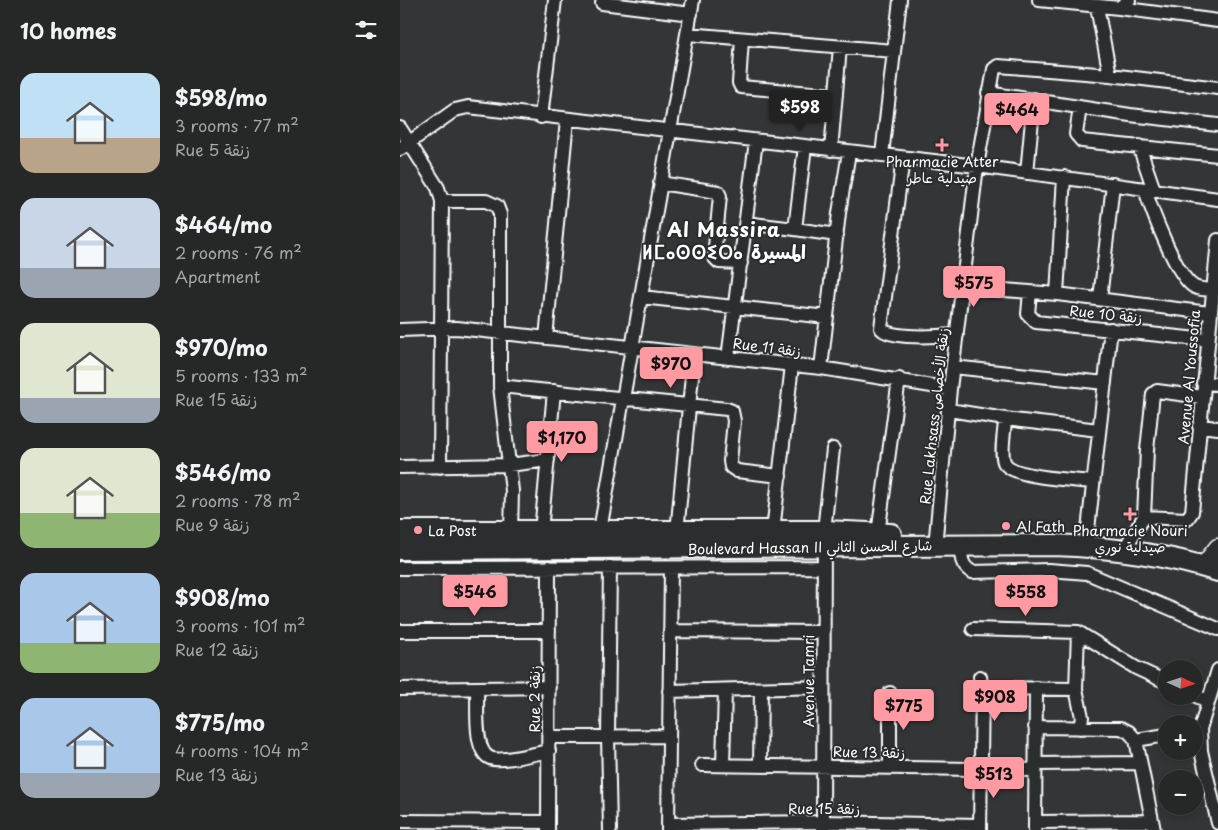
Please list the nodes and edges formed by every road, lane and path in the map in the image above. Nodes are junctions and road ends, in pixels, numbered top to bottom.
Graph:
1 (555, 0) edge
2 (693, 0) edge
3 (900, 0) edge
4 (1038, 0) edge
5 (1129, 0) edge
6 (1052, 1) edge
7 (602, 4) dead end
8 (1102, 5) edge
9 (1119, 8) junction
10 (691, 14) junction
11 (1218, 21) edge
12 (687, 34) junction
13 (742, 39) junction
14 (840, 47) junction
15 (894, 51) junction
16 (1110, 75) junction
17 (1218, 88) edge
18 (988, 93) junction
19 (836, 95) junction
20 (1034, 99) junction
21 (1080, 107) junction
22 (541, 117) junction
23 (567, 120) junction
24 (1218, 125) edge
25 (400, 128) edge
26 (669, 131) junction
27 (756, 141) junction
28 (405, 145) edge
29 (804, 146) junction
30 (1139, 146) junction
31 (831, 150) junction
32 (849, 152) junction
33 (882, 155) junction
34 (1218, 155) edge
35 (903, 158) junction
36 (977, 166) junction
37 (1027, 174) junction
38 (1064, 177) junction
39 (660, 183) junction
40 (1113, 184) junction
41 (1149, 189) junction
42 (1218, 199) edge
43 (442, 201) junction
44 (746, 223) junction
45 (795, 229) junction
46 (837, 235) junction
47 (1218, 240) edge
48 (741, 263) junction
49 (964, 287) junction
50 (1212, 290) junction
51 (1030, 292) junction
52 (1056, 294) junction
53 (641, 297) junction
54 (1100, 299) junction
55 (735, 307) junction
56 (1209, 313) junction
57 (827, 317) junction
58 (441, 328) junction
59 (1111, 329) junction
60 (400, 330) edge
61 (500, 333) junction
62 (956, 335) junction
63 (546, 338) junction
64 (1207, 340) junction
65 (632, 347) junction
66 (694, 354) junction
67 (728, 358) junction
68 (792, 365) junction
69 (953, 367) junction
70 (821, 368) junction
71 (899, 379) junction
72 (1105, 383) junction
73 (1203, 383) junction
74 (1218, 384) edge
75 (500, 386) junction
76 (950, 388) junction
77 (554, 391) junction
78 (1202, 397) junction
79 (624, 398) junction
80 (688, 404) junction
81 (949, 410) junction
82 (1005, 419) junction
83 (1199, 426) junction
84 (1218, 428) edge
85 (1099, 430) junction
86 (833, 449) dead end
87 (548, 460) junction
88 (509, 465) junction
89 (400, 467) edge
90 (440, 467) junction
91 (780, 476) junction
92 (1093, 482) junction
93 (1144, 517) junction
94 (773, 531) junction
95 (400, 532) edge
96 (511, 532) junction
97 (541, 532) junction
98 (677, 532) junction
99 (878, 534) junction
100 (936, 536) junction
101 (1087, 538) junction
102 (598, 540) junction
103 (619, 540) junction
104 (1128, 543) junction
105 (961, 546) junction
106 (400, 549) edge
107 (824, 549) junction
108 (1213, 561) edge
109 (610, 567) junction
110 (400, 568) edge
111 (549, 568) junction
112 (670, 568) junction
113 (973, 629) dead end
114 (1218, 629) edge
115 (400, 631) edge
116 (549, 631) junction
117 (670, 631) junction
118 (823, 632) junction
119 (1078, 632) junction
120 (1218, 670) edge
121 (1158, 678) edge
122 (549, 686) junction
123 (823, 687) junction
124 (477, 688) junction
125 (1036, 688) junction
126 (400, 689) edge
127 (761, 689) junction
128 (1076, 689) junction
129 (725, 690) junction
130 (669, 691) junction
131 (890, 693) dead end
132 (1203, 699) edge
133 (1207, 701) junction
134 (1202, 715) edge
135 (1036, 727) junction
136 (1080, 728) junction
137 (608, 736) junction
138 (668, 736) junction
139 (1158, 736) edge
140 (549, 737) junction
141 (1136, 740) junction
142 (549, 751) junction
143 (1203, 759) edge
144 (1140, 764) junction
145 (723, 765) junction
146 (702, 766) dead end
147 (760, 766) junction
148 (823, 766) junction
149 (1035, 767) junction
150 (890, 768) junction
151 (980, 769) junction
152 (400, 821) edge
153 (1218, 823) edge
154 (1153, 825) edge
155 (548, 826) edge
156 (823, 826) edge
157 (1035, 826) edge
158 (668, 827) edge
159 (980, 828) edge
160 (610, 830) edge

1 - 22 street
2 - 10 street
3 - 15 street
4 - 6 street
5 - 9 street
6 - 8 street
7 - 10 street
8 - 9 street
8 - 16 street
9 - 11 street
10 - 12 street
12 - 13 street
12 - 26 street
13 - 14 street
13 - 19 street
14 - 15 street
14 - 19 street
15 - 33 street
16 - 17 street
16 - 18 street, Rue Lakhsass زنقة الأخصاص
18 - 20 street
18 - 36 street, Rue Lakhsass زنقة الأخصاص
19 - 31 street
20 - 21 street
20 - 37 street
21 - 24 street
21 - 30 street
22 - 23 street
22 - 28 street
23 - 26 street
23 - 63 street
25 - 28 street
26 - 27 street
26 - 39 street
27 - 29 street
27 - 44 street
28 - 43 street
29 - 31 street
29 - 45 street
30 - 34 street
30 - 41 street
31 - 32 street
32 - 33 street
32 - 46 street
33 - 35 street
35 - 36 street
35 - 62 street
36 - 37 street
36 - 49 street, Rue Lakhsass زنقة الأخصاص
37 - 38 street
38 - 40 street
38 - 52 street
39 - 48 street
39 - 53 street
40 - 41 street
40 - 54 street
41 - 42 street
41 - 50 street
43 - 58 street
43 - 61 street
44 - 45 street
44 - 48 street
45 - 46 street
46 - 57 street
47 - 50 street, Avenue Al Youssofia
48 - 55 street
49 - 51 street, Rue 10 زنقة
49 - 62 street, Rue Lakhsass زنقة الأخصاص
50 - 56 street, Avenue Al Youssofia
51 - 52 street, Rue 10 زنقة
51 - 59 street, Rue 10 زنقة
52 - 54 street, Rue 10 زنقة
53 - 55 street
53 - 65 street
54 - 56 street, Rue 10 زنقة
55 - 57 street
55 - 67 street
56 - 64 street, Avenue Al Youssofia
57 - 70 street
58 - 60 street, Rue 11 زنقة
58 - 61 street, Rue 11 زنقة
58 - 90 street
59 - 64 street, Rue 10 زنقة
59 - 72 street
61 - 63 street, Rue 11 زنقة
61 - 75 street
62 - 69 street, Rue Lakhsass زنقة الأخصاص
63 - 65 street, Rue 11 زنقة
64 - 73 street, Avenue Al Youssofia
65 - 66 street, Rue 11 زنقة
65 - 79 street
66 - 67 street, Rue 11 زنقة
66 - 80 street
67 - 68 street, Rue 11 زنقة
68 - 70 street, Rue 11 زنقة
68 - 91 street
69 - 72 street
69 - 76 street, Rue Lakhsass زنقة الأخصاص
70 - 71 street, Rue 11 زنقة
71 - 76 street, Rue 11 زنقة
71 - 99 street
72 - 85 street
73 - 74 street
73 - 78 street, Avenue Al Youssofia
75 - 77 street
75 - 88 street
76 - 81 street, Rue Lakhsass زنقة الأخصاص
77 - 79 street
77 - 87 street
78 - 83 street, Avenue Al Youssofia
78 - 93 street
79 - 80 street
79 - 102 street
80 - 91 street
80 - 98 street
81 - 82 street
81 - 100 street, Rue Lakhsass زنقة الأخصاص
82 - 85 street
82 - 92 street
83 - 84 street
83 - 93 street, Avenue Al Youssofia
85 - 92 street
86 - 107 street
87 - 88 street
87 - 97 street
88 - 90 street
88 - 96 street
89 - 90 street
91 - 94 street
92 - 101 street
93 - 104 street
94 - 98 main road, Boulevard Hassan II شارع الحسن الثاني
94 - 107 main road, Boulevard Hassan II شارع الحسن الثاني
95 - 96 main road, Boulevard Hassan II شارع الحسن الثاني
96 - 97 main road, Boulevard Hassan II شارع الحسن الثاني
97 - 102 main road, Boulevard Hassan II شارع الحسن الثاني
98 - 103 main road, Boulevard Hassan II شارع الحسن الثاني
99 - 100 main road, Boulevard Hassan II شارع الحسن الثاني
99 - 107 main road, Boulevard Hassan II شارع الحسن الثاني
100 - 101 main road, Boulevard Hassan II شارع الحسن الثاني
101 - 104 main road, Boulevard Hassan II شارع الحسن الثاني
102 - 103 main road, Boulevard Hassan II شارع الحسن الثاني
102 - 106 main road, Boulevard Hassan II شارع الحسن الثاني
103 - 107 main road, Boulevard Hassan II شارع الحسن الثاني
104 - 108 main road, Boulevard Hassan II شارع الحسن الثاني
105 - 107 main road, Boulevard Hassan II شارع الحسن الثاني
105 - 108 main road, Boulevard Hassan II شارع الحسن الثاني
105 - 114 street
107 - 112 street
107 - 118 street, Avenue Tamri
109 - 111 street
109 - 112 street
109 - 137 street
110 - 111 street
111 - 116 street, Rue 2 زنقة
112 - 117 street
113 - 119 street
115 - 116 street
116 - 122 street, Rue 2 زنقة
117 - 118 street
117 - 130 street
118 - 123 street, Avenue Tamri
119 - 121 street
119 - 128 street
120 - 133 street
122 - 124 street
122 - 140 street, Rue 2 زنقة
123 - 127 street
123 - 148 street, Avenue Tamri
124 - 126 street
124 - 142 street
125 - 128 street
125 - 135 street
125 - 151 street
127 - 129 street
127 - 147 street
128 - 136 street
129 - 130 street
129 - 145 street
130 - 138 street
131 - 150 street
132 - 133 street
133 - 134 street
135 - 136 street
135 - 149 street
136 - 141 street
137 - 138 street
137 - 140 street
137 - 160 street
138 - 158 street
139 - 141 street
140 - 142 street, Rue 2 زنقة
141 - 144 street
142 - 155 street, Rue 2 زنقة
143 - 153 street
144 - 149 street, Rue 13 زنقة
144 - 154 street
145 - 146 street, Rue 13 زنقة
145 - 147 street, Rue 13 زنقة
147 - 148 street, Rue 13 زنقة
148 - 150 street, Rue 13 زنقة
148 - 156 street, Avenue Tamri
149 - 151 street, Rue 13 زنقة
149 - 157 street
150 - 151 street, Rue 13 زنقة
151 - 159 street
152 - 155 street
154 - 157 street
156 - 158 street, Rue 15 زنقة
156 - 159 street, Rue 15 زنقة

